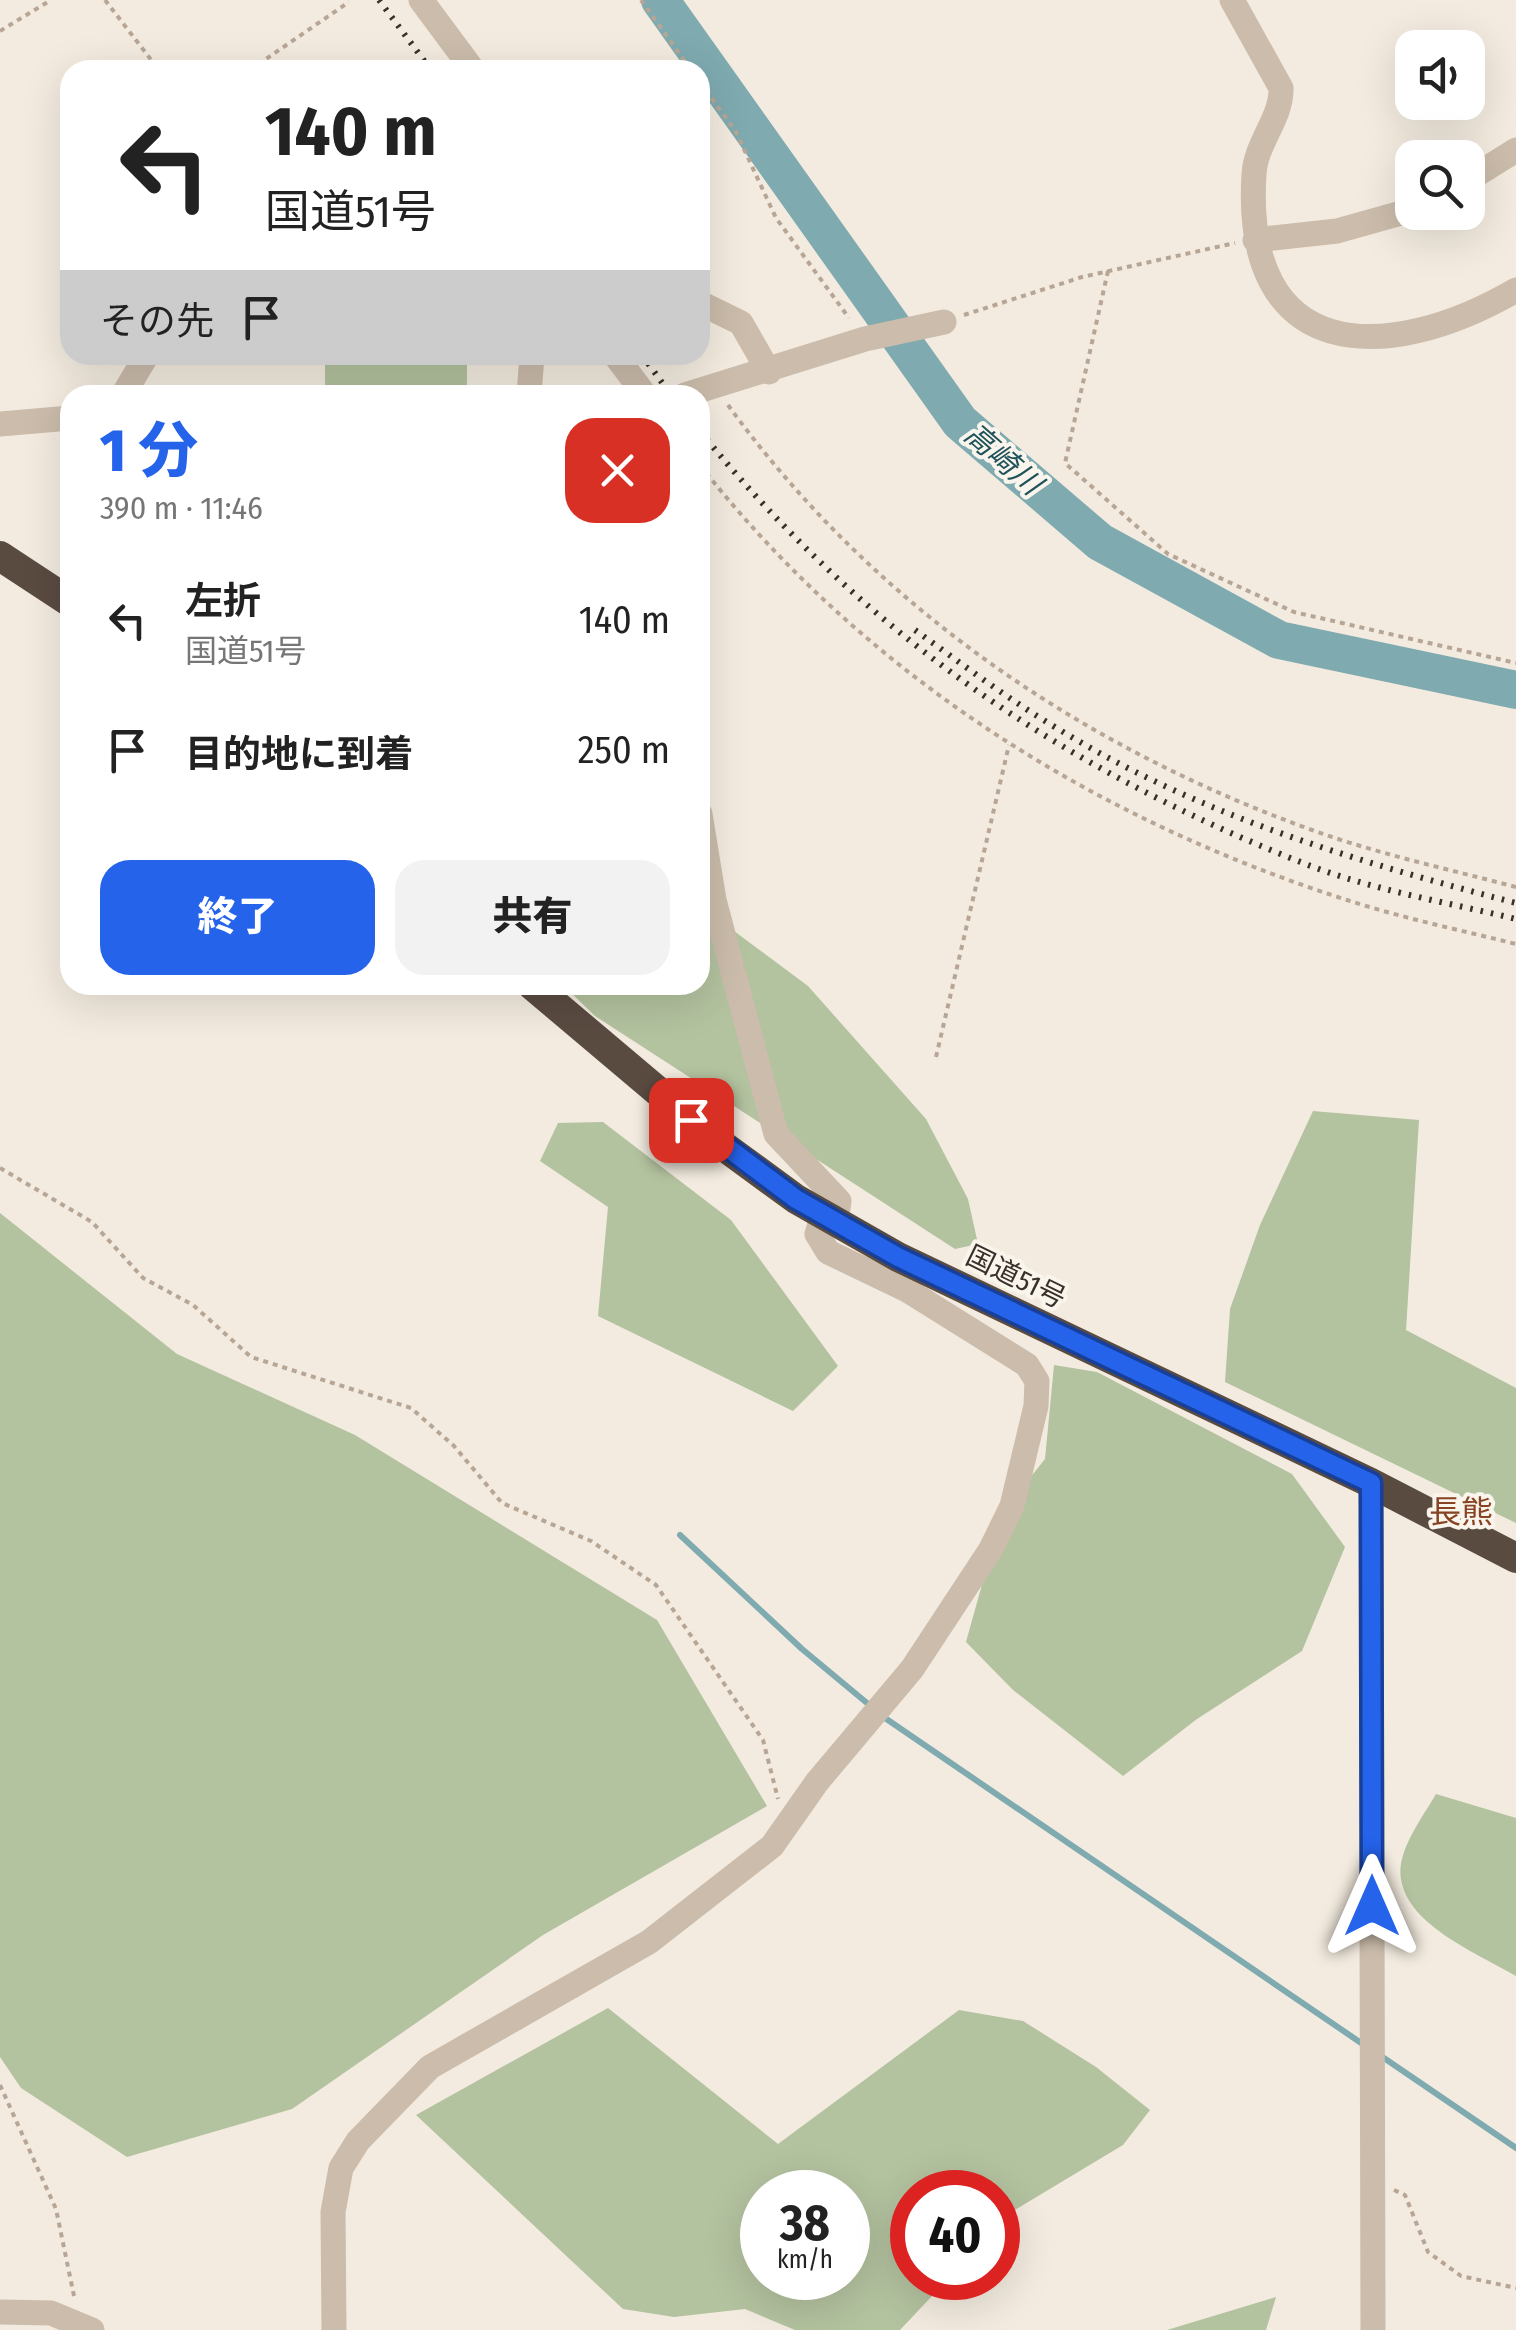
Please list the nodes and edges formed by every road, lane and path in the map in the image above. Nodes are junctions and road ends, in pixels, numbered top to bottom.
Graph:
1 (51, 0) edge
2 (105, 0) edge
3 (421, 0) edge
4 (641, 0) edge
5 (1232, 0) edge
6 (349, 2) edge
7 (0, 31) edge
8 (151, 60) edge
9 (265, 60) edge
10 (466, 60) edge
11 (684, 60) edge
12 (710, 96) edge
13 (1516, 150) edge
14 (1485, 169) edge
15 (1395, 215) edge
16 (1254, 240) junction
17 (1108, 271) junction
18 (1516, 290) edge
19 (710, 308) edge
20 (944, 322) joint
21 (864, 340) junction
22 (768, 372) junction
23 (716, 388) junction
24 (710, 389) edge
25 (60, 419) edge
26 (0, 424) edge
27 (710, 476) edge
28 (0, 556) edge
29 (60, 595) edge
30 (1516, 663) edge
31 (1010, 745) junction
32 (710, 875) edge
33 (1516, 887) edge
34 (1516, 944) edge
35 (544, 995) edge
36 (936, 1057) dead end
37 (0, 1168) edge
38 (829, 1218) junction
39 (1371, 1483) junction
40 (1516, 1558) edge
41 (785, 1823) junction
42 (0, 2085) edge
43 (1372, 2179) junction
44 (1516, 2288) edge
45 (0, 2312) edge
46 (86, 2326) edge
47 (334, 2330) edge
48 (1372, 2330) edge

1 - 7 path
2 - 8 path
3 - 10 street
4 - 11 path
5 - 16 street
6 - 9 path
12 - 21 path
13 - 14 street
15 - 16 street
16 - 17 path
16 - 18 street
17 - 20 path
17 - 30 path
19 - 22 street
20 - 21 street
21 - 22 street
22 - 23 street
23 - 24 street
23 - 33 path
25 - 26 street
27 - 31 path
28 - 29 highway
31 - 34 path
31 - 36 path
32 - 38 street
35 - 38 highway, 国道51号
37 - 41 path
38 - 39 highway, 国道51号
38 - 41 street
39 - 40 highway, 国道51号
39 - 43 street
41 - 47 street
42 - 46 path
43 - 44 path
43 - 48 street
45 - 46 street

